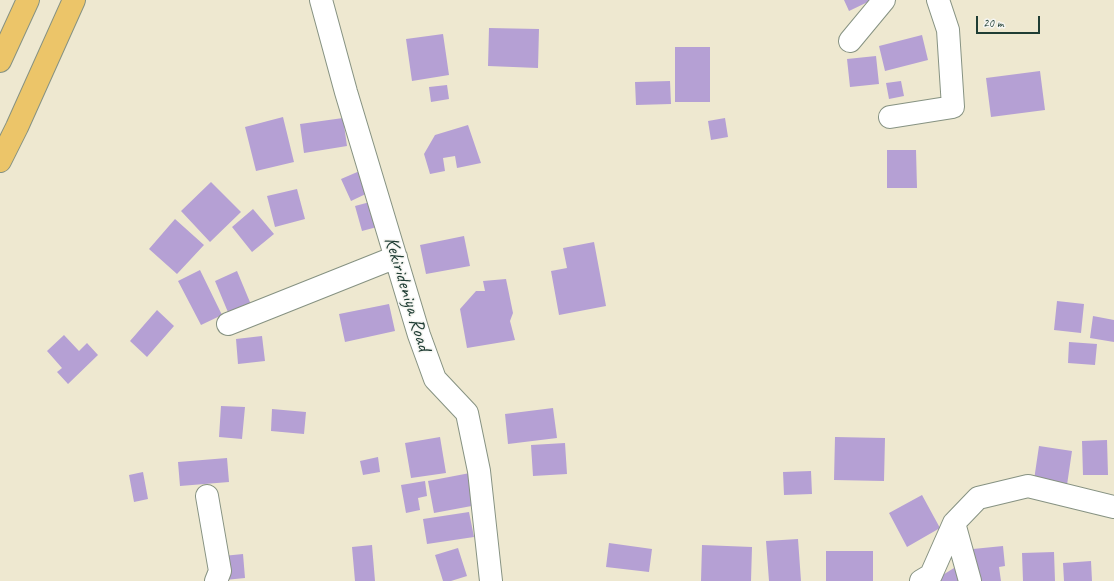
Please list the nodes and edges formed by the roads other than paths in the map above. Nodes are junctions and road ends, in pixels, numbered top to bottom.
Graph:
1 (28, 0) edge
2 (74, 0) edge
3 (321, 0) edge
4 (884, 0) edge
5 (938, 0) edge
6 (850, 41) dead end
7 (0, 61) edge
8 (890, 117) dead end
9 (0, 161) edge
10 (396, 257) junction
11 (228, 324) dead end
12 (207, 496) dead end
13 (1114, 507) edge
14 (954, 523) junction
15 (216, 581) edge
16 (491, 581) edge
17 (921, 581) edge
18 (970, 581) edge

1 - 7 highway
2 - 9 highway
3 - 10 street, Kekirideniya Road
4 - 6 street
5 - 8 street
10 - 11 street
10 - 16 street, Kekirideniya Road
12 - 15 street
13 - 14 street
14 - 17 street
14 - 18 street

